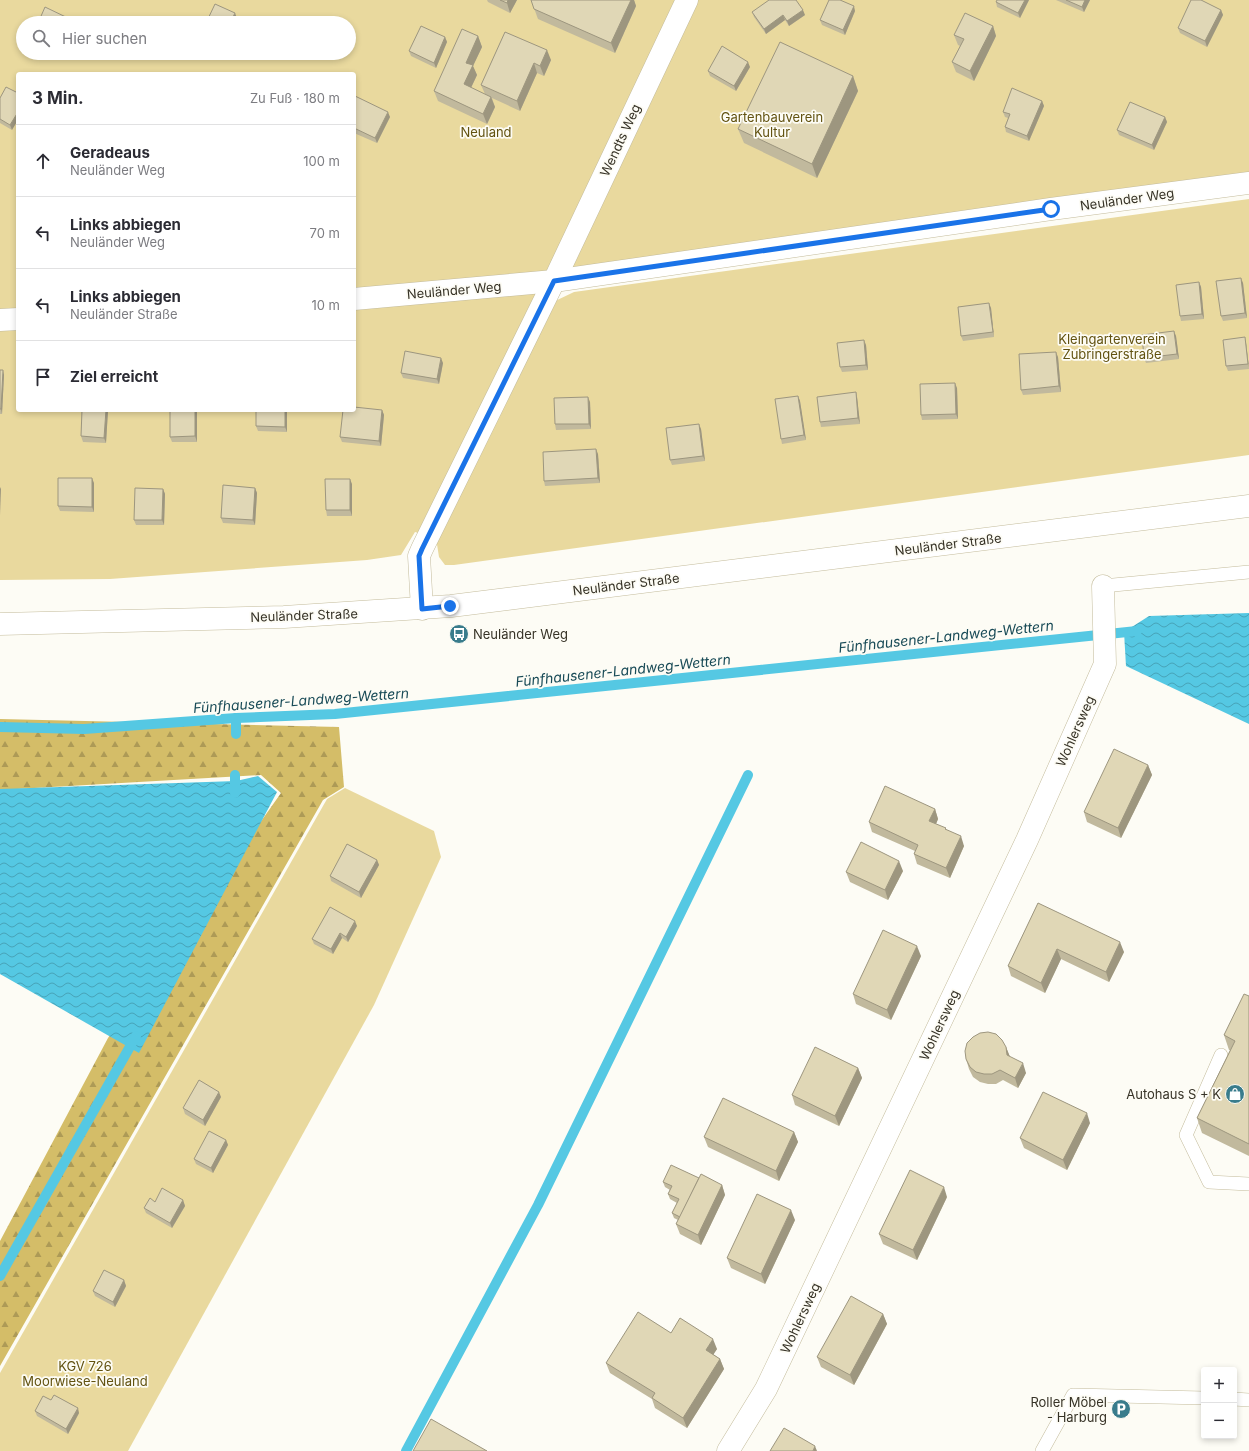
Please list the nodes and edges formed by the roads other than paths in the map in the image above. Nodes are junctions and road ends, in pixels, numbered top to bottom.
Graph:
1 (687, 0) edge
2 (1249, 183) edge
3 (554, 281) junction
4 (356, 299) edge
5 (16, 319) edge
6 (0, 320) edge
7 (1249, 506) edge
8 (1249, 572) edge
9 (1103, 586) joint
10 (422, 609) junction
11 (0, 624) edge
12 (1221, 1055) dead end
13 (1249, 1184) edge
14 (1201, 1398) edge
15 (1237, 1399) edge
16 (1249, 1400) edge
17 (728, 1451) edge
18 (1042, 1451) edge

1 - 3 street, Wendts Weg
2 - 3 street, Neuländer Weg
3 - 4 street, Neuländer Weg
3 - 10 street
5 - 6 street
7 - 10 street, Neuländer Straße
8 - 9 lane
9 - 17 street, Wohlersweg
10 - 11 street, Neuländer Straße
12 - 13 lane
14 - 18 lane
15 - 16 lane

